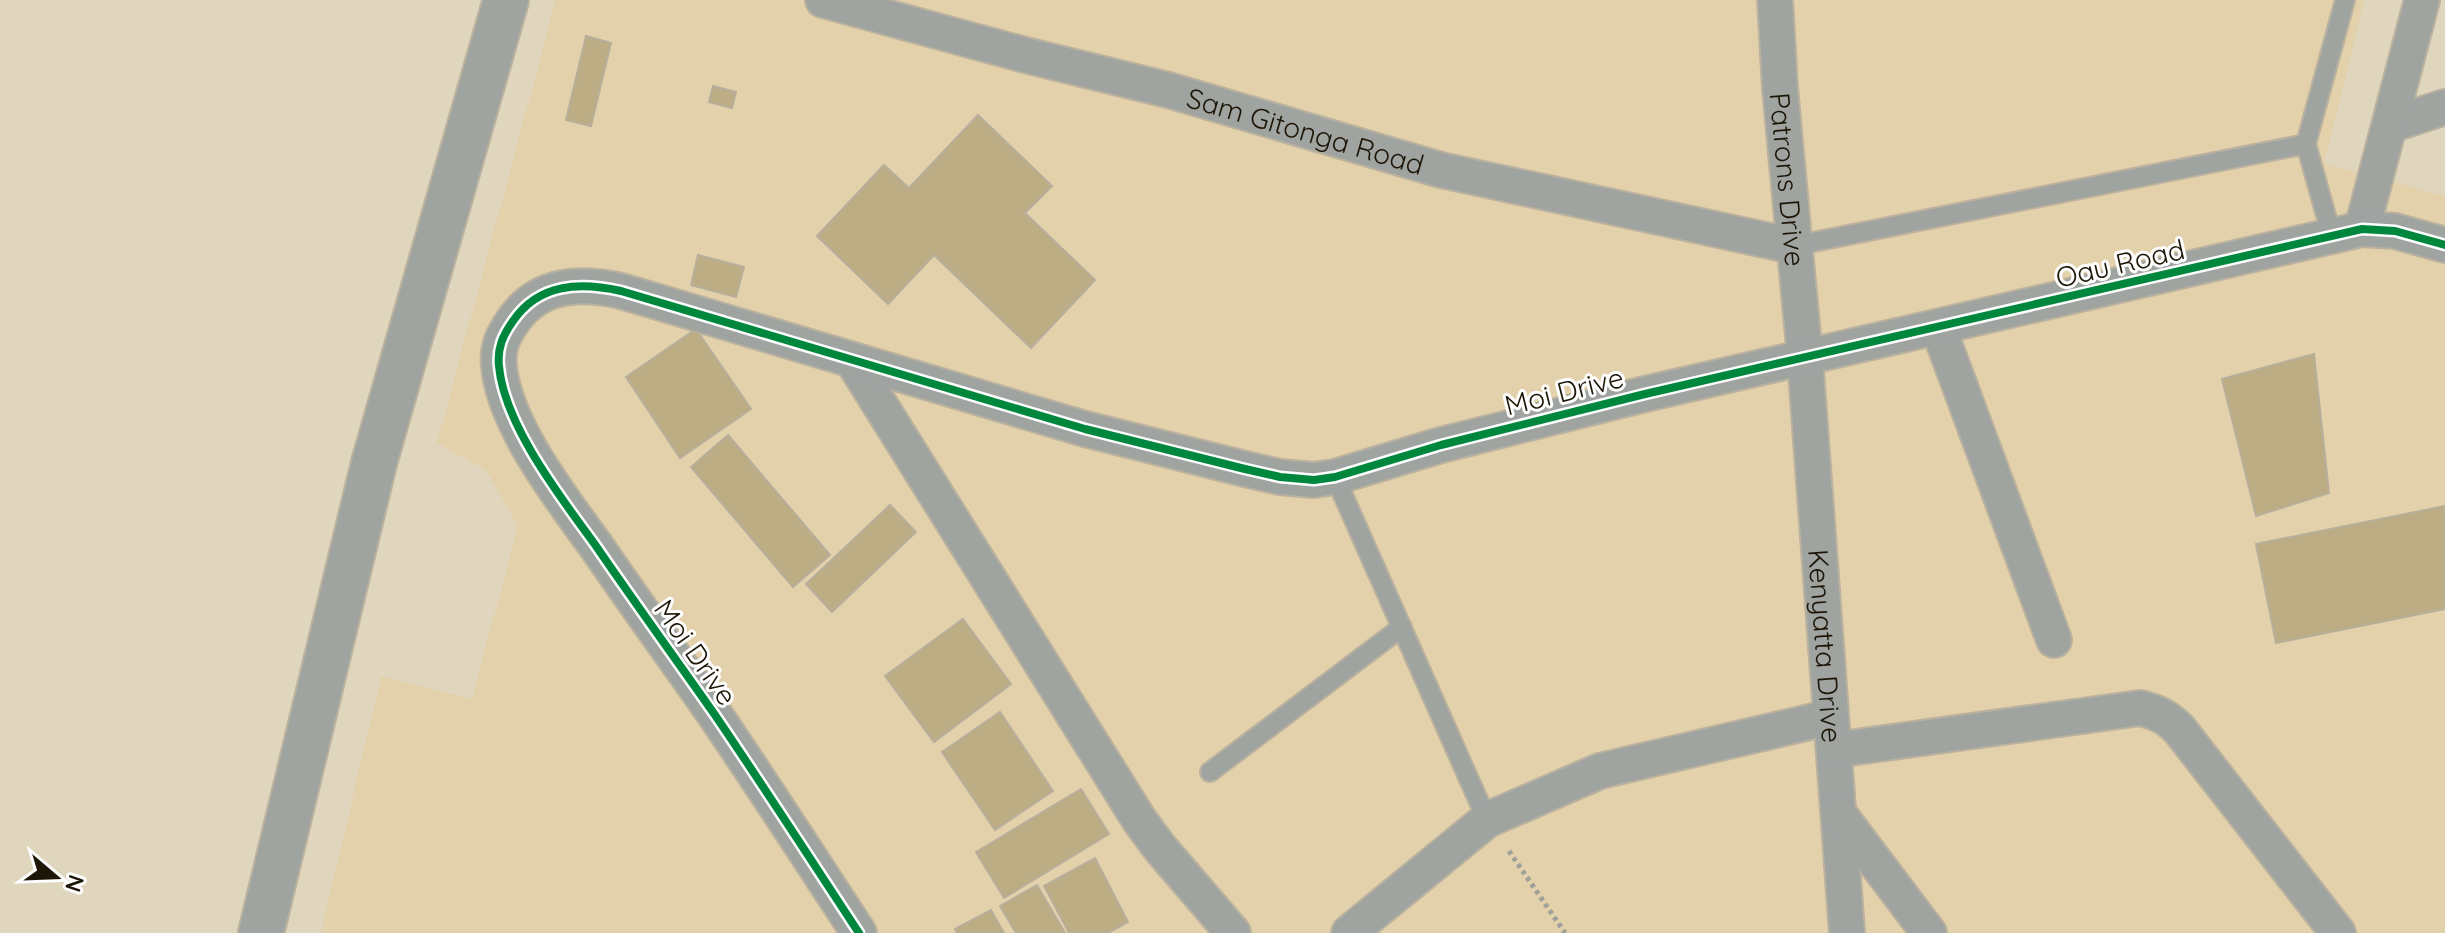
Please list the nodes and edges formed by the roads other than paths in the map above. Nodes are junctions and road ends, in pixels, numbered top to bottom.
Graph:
1 (506, 0) edge
2 (823, 0) edge
3 (1775, 0) edge
4 (2345, 0) edge
5 (2422, 0) edge
6 (2445, 107) edge
7 (2390, 125) junction
8 (2306, 144) junction
9 (2347, 233) junction
10 (2445, 245) edge
11 (1793, 246) junction
12 (1938, 327) junction
13 (1805, 358) junction
14 (852, 360) junction
15 (1335, 477) junction
16 (1402, 627) junction
17 (2054, 640) dead end
18 (1833, 734) junction
19 (1210, 772) dead end
20 (1839, 814) junction
21 (1487, 820) junction
22 (261, 933) edge
23 (859, 933) edge
24 (1233, 933) edge
25 (1349, 933) edge
26 (1847, 933) edge
27 (1929, 933) edge
28 (2338, 933) edge

1 - 22 street
2 - 11 street, Sam Gitonga Road
3 - 11 street, Patrons Drive
4 - 8 lane
5 - 7 street
6 - 7 street
7 - 9 street
8 - 9 lane
8 - 11 lane
9 - 10 street, Oau Road
9 - 12 street, Oau Road
11 - 13 street, Patrons Drive
12 - 13 street, Oau Road
12 - 17 street
13 - 15 street, Moi Drive
13 - 18 street, Kenyatta Drive
14 - 15 street, Moi Drive
14 - 23 street, Moi Drive
14 - 24 street
15 - 16 lane
16 - 19 lane
16 - 21 lane
18 - 20 street, Kenyatta Drive
18 - 21 street
18 - 28 street
20 - 26 street, Kenyatta Drive
20 - 27 street
21 - 25 street

